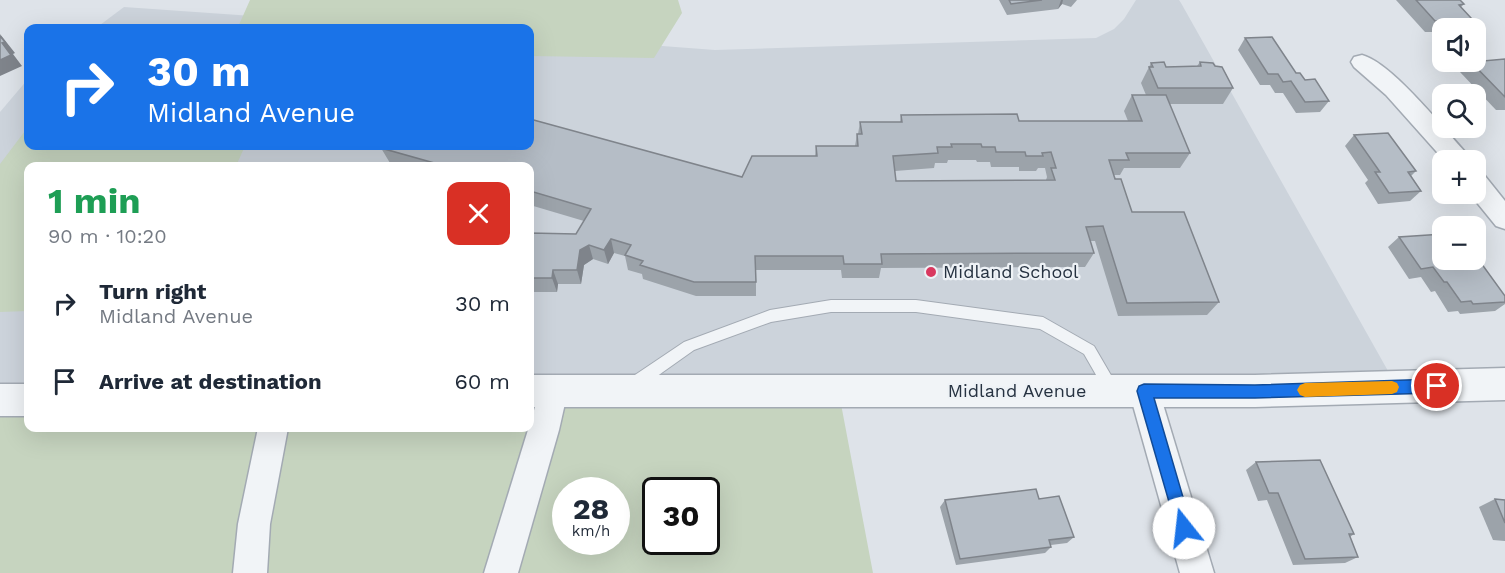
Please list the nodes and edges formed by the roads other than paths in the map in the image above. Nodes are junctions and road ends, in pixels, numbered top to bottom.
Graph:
1 (1362, 62) dead end
2 (1449, 150) edge
3 (1486, 195) edge
4 (1505, 219) edge
5 (1505, 384) edge
6 (541, 391) edge
7 (1128, 391) junction
8 (624, 392) junction
9 (0, 400) edge
10 (24, 400) edge
11 (272, 432) edge
12 (250, 573) edge
13 (501, 573) edge
14 (1197, 573) edge

1 - 2 street
3 - 4 street
5 - 7 street, Midland Avenue
6 - 8 street, Midland Avenue
6 - 13 street
7 - 8 street, Midland Avenue
7 - 8 lane
7 - 14 street
9 - 10 street
11 - 12 street

